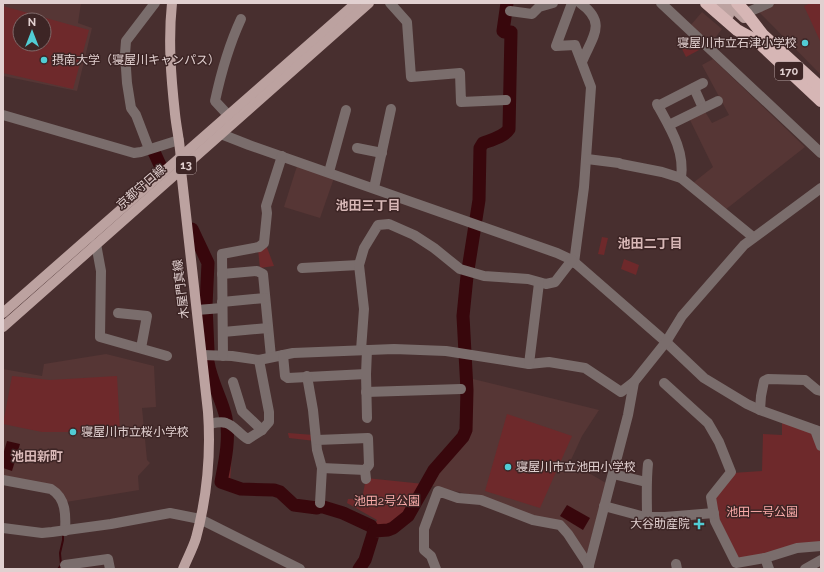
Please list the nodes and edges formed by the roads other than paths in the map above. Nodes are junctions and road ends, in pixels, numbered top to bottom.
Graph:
1 (155, 3) edge
2 (172, 3) edge
3 (356, 3) edge
4 (369, 3) edge
5 (390, 3) edge
6 (553, 3) edge
7 (572, 3) edge
8 (580, 3) edge
9 (661, 3) edge
10 (706, 3) edge
11 (715, 3) edge
12 (728, 3) edge
13 (737, 3) edge
14 (769, 3) edge
15 (510, 11) dead end
16 (746, 13) junction
17 (242, 19) dead end
18 (760, 38) junction
19 (582, 62) junction
20 (703, 83) dead end
21 (694, 88) junction
22 (821, 88) edge
23 (506, 100) dead end
24 (718, 101) dead end
25 (821, 101) edge
26 (703, 108) junction
27 (391, 109) dead end
28 (346, 110) dead end
29 (3, 115) edge
30 (228, 115) junction
31 (669, 125) junction
32 (221, 134) junction
33 (179, 140) junction
34 (357, 148) dead end
35 (149, 149) junction
36 (382, 153) junction
37 (821, 153) edge
38 (182, 156) junction
39 (282, 156) junction
40 (587, 159) junction
41 (181, 170) junction
42 (329, 172) junction
43 (681, 178) junction
44 (374, 188) junction
45 (821, 188) edge
46 (753, 237) junction
47 (96, 244) junction
48 (573, 261) junction
49 (359, 265) junction
50 (302, 268) dead end
51 (222, 274) junction
52 (539, 283) junction
53 (265, 298) junction
54 (222, 305) junction
55 (202, 309) junction
56 (3, 313) edge
57 (118, 313) dead end
58 (3, 327) edge
59 (268, 328) junction
60 (223, 332) junction
61 (666, 342) junction
62 (141, 348) junction
63 (364, 350) junction
64 (202, 355) junction
65 (283, 355) junction
66 (167, 356) dead end
67 (223, 356) junction
68 (271, 357) junction
69 (259, 360) junction
70 (529, 364) junction
71 (366, 374) junction
72 (307, 376) junction
73 (233, 382) dead end
74 (634, 382) junction
75 (664, 383) dead end
76 (461, 389) dead end
77 (821, 390) edge
78 (366, 392) junction
79 (760, 410) junction
80 (367, 418) dead end
81 (209, 424) junction
82 (262, 430) junction
83 (818, 431) edge
84 (317, 440) junction
85 (821, 446) edge
86 (648, 464) dead end
87 (322, 468) junction
88 (613, 474) junction
89 (3, 480) edge
90 (646, 482) junction
91 (320, 503) dead end
92 (604, 506) junction
93 (714, 513) junction
94 (647, 517) junction
95 (200, 519) junction
96 (3, 528) edge
97 (65, 531) junction
98 (821, 546) edge
99 (765, 558) junction
100 (821, 560) edge
101 (64, 565) dead end
102 (90, 566) edge
103 (736, 566) edge
104 (589, 567) edge
105 (110, 569) edge
106 (183, 569) edge
107 (300, 569) edge
108 (436, 569) edge
109 (769, 569) edge
110 (805, 569) edge

1 - 35 street
2 - 33 main road, 木屋門真線
3 - 30 main road, 京都守口線 / 13
4 - 32 main road, 京都守口線 / 13
5 - 23 street
6 - 15 street
7 - 19 street
8 - 19 street
9 - 37 street
10 - 18 highway, 170
11 - 18 main road
12 - 18 main road
13 - 16 highway, 170
14 - 16 street
16 - 18 highway, 170
17 - 30 street
18 - 22 highway, 170
18 - 25 highway, 170
19 - 40 street
20 - 21 street
21 - 26 street
21 - 31 street
24 - 26 street
26 - 31 street
27 - 36 street
28 - 42 street
29 - 35 street
30 - 38 main road, 京都守口線 / 13
31 - 43 street
32 - 39 street
32 - 41 main road, 京都守口線 / 13
33 - 35 street
33 - 38 main road, 木屋門真線
34 - 36 street
36 - 44 street
38 - 41 main road, 木屋門真線
38 - 56 main road, 京都守口線 / 13
39 - 42 street
39 - 51 street
40 - 43 street
40 - 48 street
41 - 47 main road, 京都守口線 / 13
41 - 55 main road, 木屋門真線
42 - 44 street
43 - 46 street
44 - 48 street
45 - 46 street
46 - 61 street
47 - 58 main road, 京都守口線 / 13
47 - 62 street
48 - 52 street
48 - 61 street
49 - 50 street
49 - 52 street
49 - 63 street
51 - 53 street
51 - 54 street
52 - 70 street
53 - 54 street
53 - 59 street
54 - 55 street
54 - 60 street
55 - 64 main road, 木屋門真線
57 - 62 street
59 - 60 street
59 - 68 street
60 - 67 street
61 - 74 street
61 - 79 street
62 - 66 street
63 - 65 street
63 - 70 street
63 - 71 street
64 - 67 street
64 - 81 main road, 木屋門真線
65 - 68 street
65 - 72 street
67 - 69 street
68 - 69 street
69 - 82 street
70 - 74 street
71 - 72 street
71 - 78 street
72 - 84 street
73 - 82 street
74 - 88 street
75 - 93 street
76 - 78 street
77 - 79 street
78 - 80 street
79 - 83 street
81 - 82 street
81 - 95 main road, 木屋門真線
83 - 85 street
84 - 87 street
84 - 87 street
86 - 90 street
87 - 91 street
88 - 90 street
88 - 92 street
89 - 97 street
90 - 94 street
92 - 94 street
92 - 104 street
93 - 94 street
93 - 103 street
95 - 97 street
95 - 106 main road, 木屋門真線
95 - 107 street
96 - 97 street
98 - 99 street
99 - 103 street
99 - 109 street
100 - 110 street
101 - 102 street
102 - 105 street
104 - 108 street

